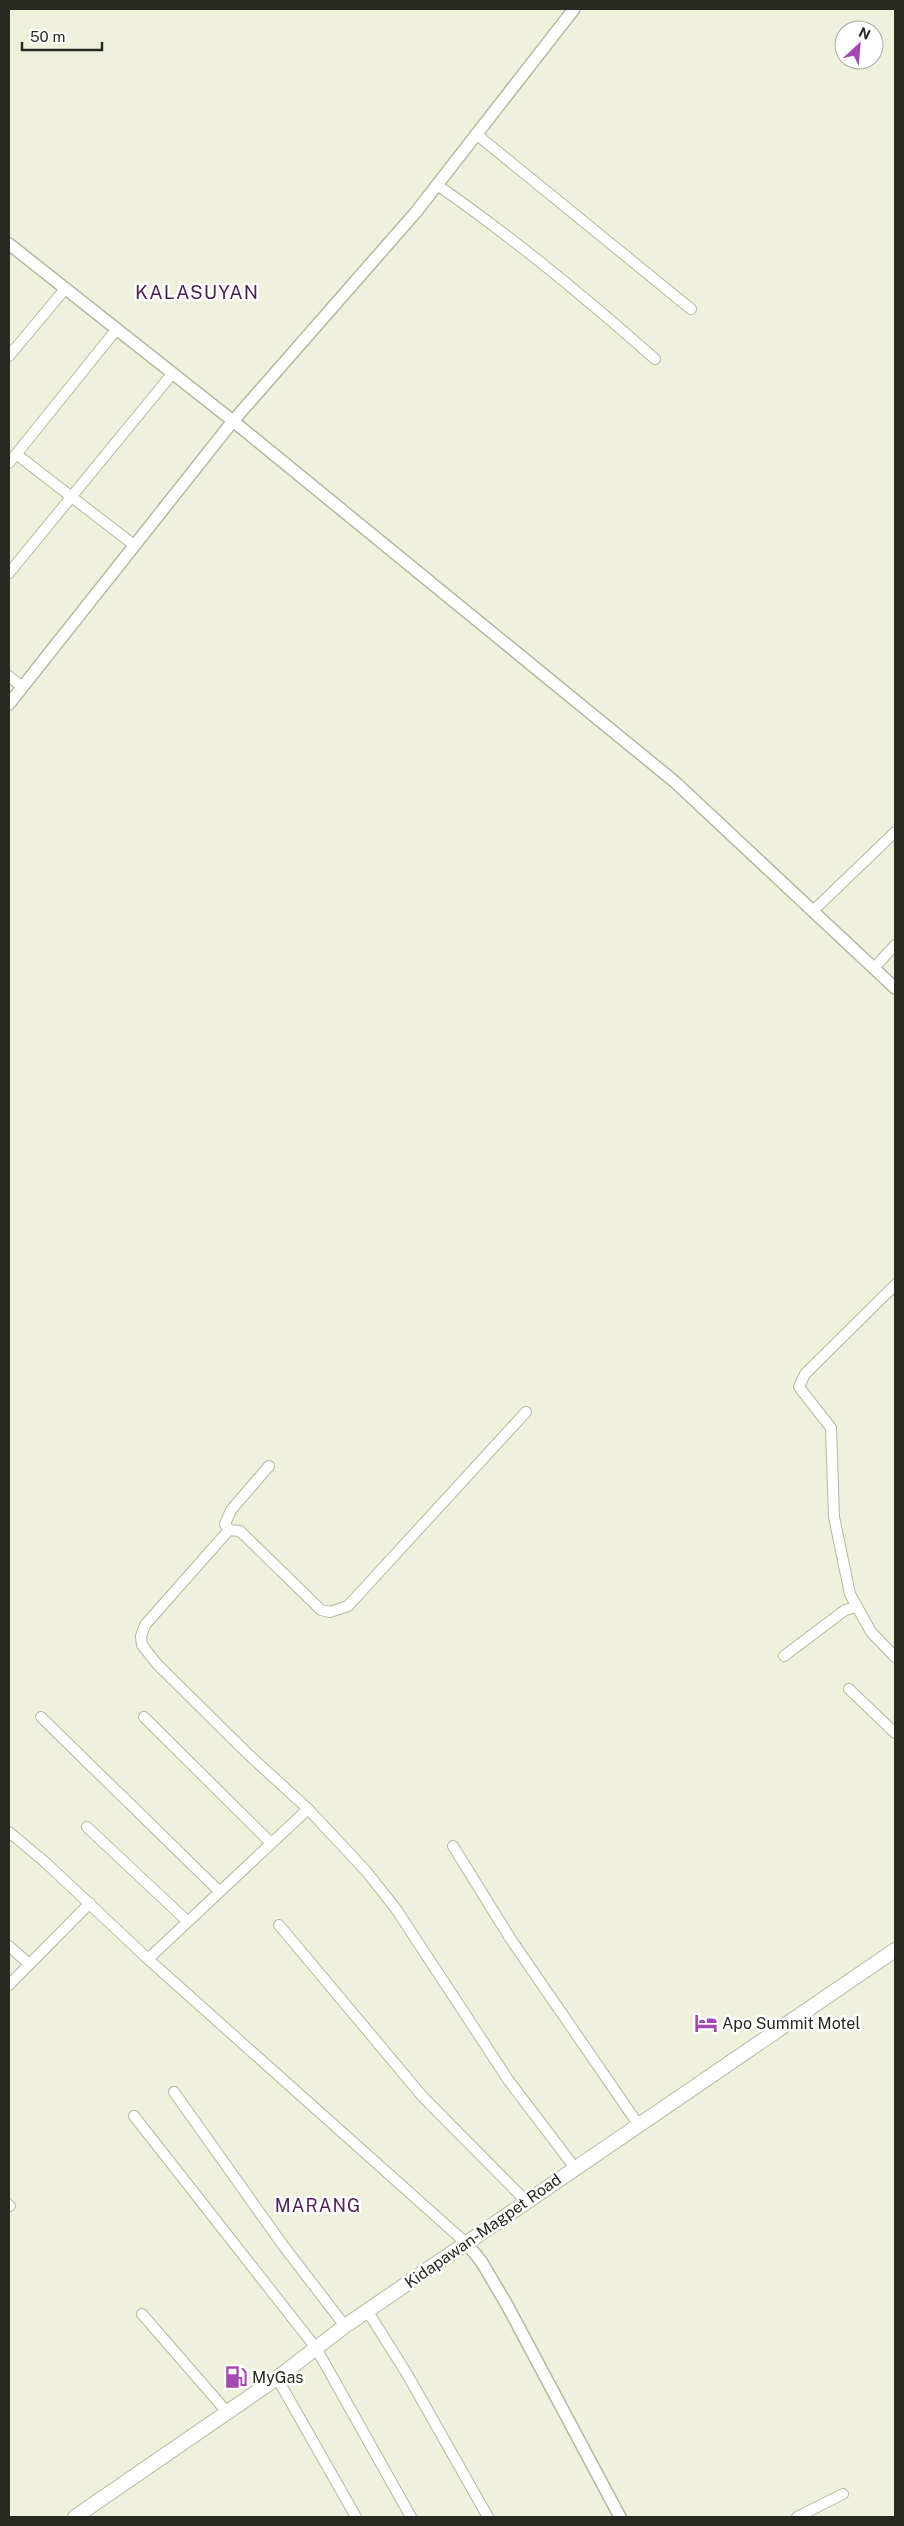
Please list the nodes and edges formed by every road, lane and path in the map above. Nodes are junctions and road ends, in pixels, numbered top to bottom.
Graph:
1 (574, 9) edge
2 (476, 134) junction
3 (437, 185) junction
4 (11, 250) edge
5 (65, 288) junction
6 (691, 308) dead end
7 (116, 330) junction
8 (9, 356) edge
9 (655, 359) dead end
10 (172, 374) junction
11 (233, 421) junction
12 (16, 454) junction
13 (9, 463) edge
14 (70, 497) junction
15 (134, 545) junction
16 (9, 573) edge
17 (9, 676) edge
18 (22, 687) junction
19 (9, 704) edge
20 (895, 832) edge
21 (814, 910) junction
22 (895, 945) edge
23 (874, 968) junction
24 (895, 988) edge
25 (895, 1286) edge
26 (526, 1412) dead end
27 (269, 1466) dead end
28 (229, 1530) junction
29 (856, 1607) junction
30 (784, 1656) dead end
31 (895, 1657) edge
32 (849, 1690) dead end
33 (41, 1717) dead end
34 (144, 1718) dead end
35 (895, 1733) edge
36 (308, 1809) junction
37 (87, 1827) dead end
38 (9, 1832) edge
39 (271, 1843) junction
40 (453, 1846) dead end
41 (219, 1891) junction
42 (90, 1903) junction
43 (187, 1921) junction
44 (279, 1924) dead end
45 (9, 1946) edge
46 (895, 1950) edge
47 (148, 1959) junction
48 (29, 1964) junction
49 (9, 1985) edge
50 (174, 2092) dead end
51 (134, 2116) dead end
52 (638, 2124) junction
53 (575, 2168) junction
54 (527, 2202) junction
55 (466, 2243) junction
56 (368, 2312) junction
57 (142, 2314) dead end
58 (345, 2326) junction
59 (316, 2348) junction
60 (277, 2378) junction
61 (228, 2412) junction
62 (843, 2494) dead end
63 (75, 2517) edge
64 (356, 2517) edge
65 (411, 2517) edge
66 (488, 2517) edge
67 (620, 2517) edge
68 (797, 2517) edge

1 - 2 street
2 - 3 street
2 - 6 street
3 - 9 street
3 - 11 street
4 - 5 street
5 - 7 street
5 - 8 street
7 - 10 street
7 - 12 street
10 - 11 street
10 - 14 street
11 - 15 street
11 - 21 street
12 - 13 street
12 - 14 street
14 - 15 street
14 - 16 street
15 - 18 street
17 - 18 street
18 - 19 street
20 - 21 street
21 - 23 street
22 - 23 street
23 - 24 street
25 - 29 street
26 - 28 street
27 - 28 street
28 - 36 street
29 - 30 street
29 - 31 street
32 - 35 street
33 - 41 street
34 - 39 street
36 - 39 street
36 - 53 street
37 - 43 street
38 - 42 street
39 - 41 street
40 - 52 street
41 - 43 street
42 - 47 street
42 - 48 street
43 - 47 street
44 - 54 street
45 - 48 street
46 - 52 main road, Kidapawan-Magpet Road
47 - 55 street
48 - 49 street
50 - 58 street
51 - 59 street
52 - 53 main road, Kidapawan-Magpet Road
53 - 54 main road, Kidapawan-Magpet Road
54 - 55 main road, Kidapawan-Magpet Road
55 - 56 main road, Kidapawan-Magpet Road
55 - 67 street
56 - 58 main road, Kidapawan-Magpet Road
56 - 66 street
57 - 61 street
58 - 59 main road, Kidapawan-Magpet Road
59 - 60 main road, Kidapawan-Magpet Road
59 - 65 street
60 - 61 main road, Kidapawan-Magpet Road
60 - 64 street
61 - 63 main road, Kidapawan-Magpet Road
62 - 68 street

